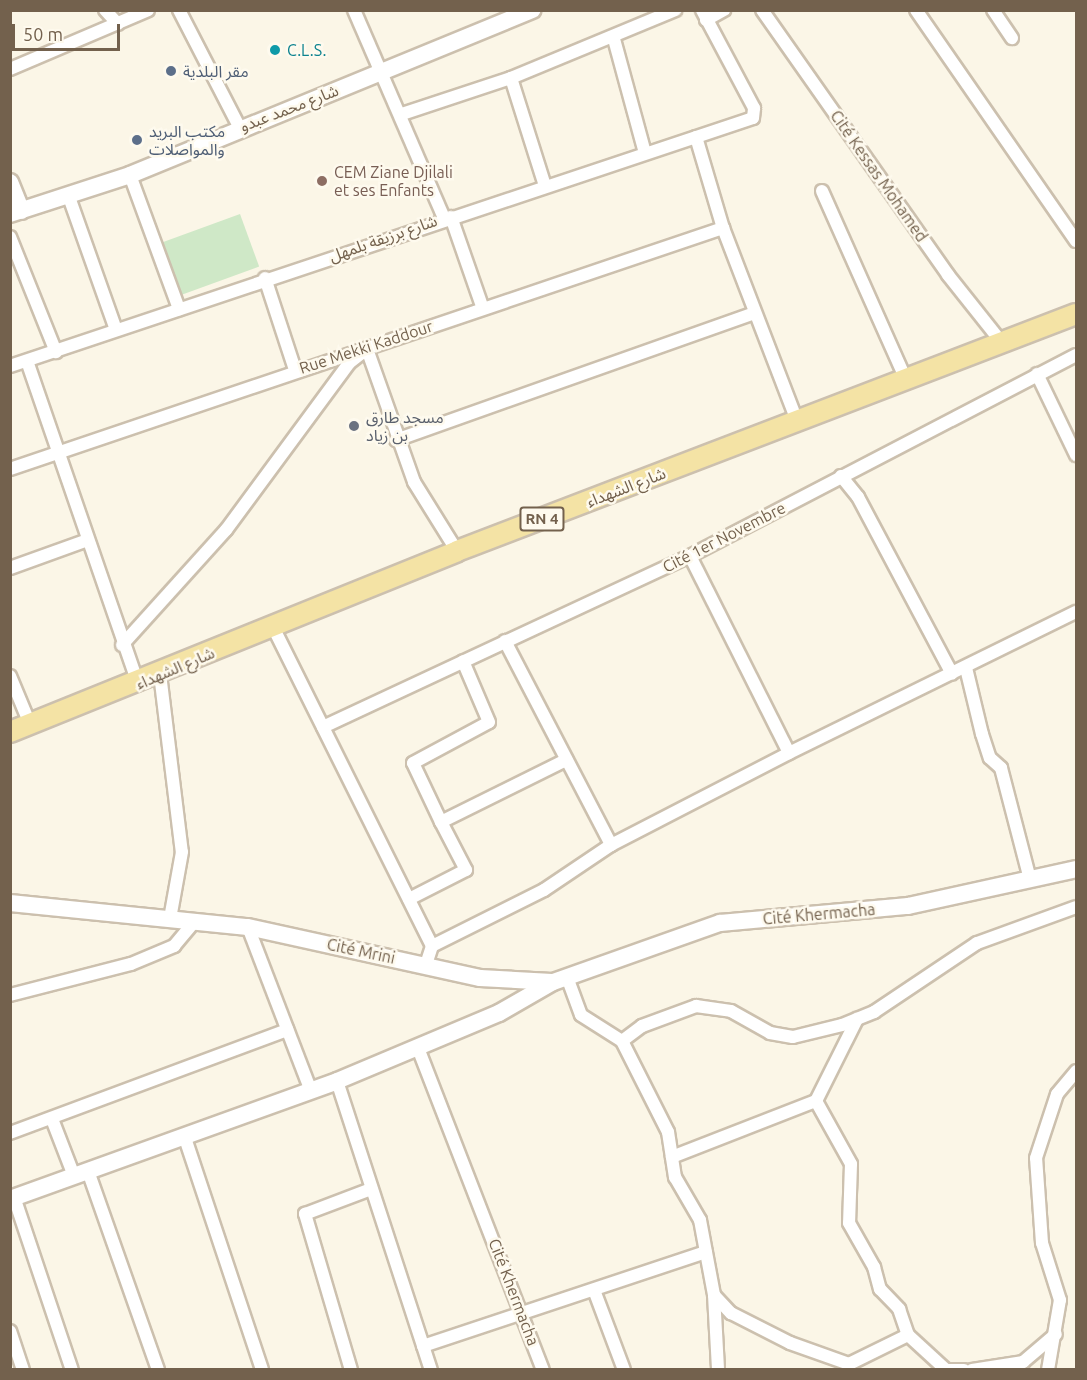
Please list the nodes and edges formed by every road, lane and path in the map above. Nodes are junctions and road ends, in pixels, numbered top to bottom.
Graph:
1 (105, 10) edge
2 (148, 10) edge
3 (179, 10) edge
4 (354, 10) edge
5 (675, 10) edge
6 (724, 10) edge
7 (916, 10) edge
8 (993, 10) edge
9 (528, 11) edge
10 (766, 12) edge
11 (704, 15) edge
12 (118, 24) junction
13 (1012, 38) dead end
14 (614, 39) junction
15 (10, 69) edge
16 (384, 72) junction
17 (511, 78) junction
18 (402, 114) junction
19 (239, 126) junction
20 (696, 137) junction
21 (645, 153) junction
22 (130, 175) junction
23 (10, 182) edge
24 (545, 186) junction
25 (822, 191) dead end
26 (69, 197) junction
27 (16, 213) edge
28 (448, 217) junction
29 (723, 228) junction
30 (10, 237) edge
31 (1077, 242) edge
32 (265, 278) junction
33 (179, 309) junction
34 (483, 309) junction
35 (754, 313) junction
36 (1077, 314) edge
37 (116, 330) junction
38 (1002, 343) junction
39 (367, 349) junction
40 (56, 352) junction
41 (1077, 356) edge
42 (27, 361) junction
43 (10, 366) edge
44 (295, 370) junction
45 (1037, 374) junction
46 (906, 380) junction
47 (798, 423) junction
48 (396, 440) junction
49 (55, 453) junction
50 (1077, 455) edge
51 (10, 469) edge
52 (842, 476) junction
53 (84, 541) junction
54 (457, 551) junction
55 (690, 556) junction
56 (10, 568) edge
57 (1077, 612) edge
58 (273, 627) junction
59 (505, 641) junction
60 (122, 645) junction
61 (463, 661) junction
62 (966, 668) junction
63 (160, 674) junction
64 (952, 674) junction
65 (10, 676) edge
66 (138, 684) junction
67 (30, 724) junction
68 (323, 727) junction
69 (10, 732) edge
70 (789, 753) junction
71 (566, 760) junction
72 (441, 822) junction
73 (611, 845) junction
74 (1077, 869) edge
75 (1030, 879) junction
76 (409, 899) junction
77 (10, 903) edge
78 (1077, 907) edge
79 (170, 919) junction
80 (195, 921) junction
81 (248, 927) junction
82 (432, 946) junction
83 (426, 965) junction
84 (560, 980) junction
85 (10, 995) edge
86 (857, 1019) junction
87 (287, 1030) junction
88 (622, 1041) junction
89 (418, 1048) junction
90 (1077, 1071) edge
91 (337, 1081) junction
92 (310, 1091) junction
93 (816, 1101) junction
94 (52, 1119) junction
95 (10, 1133) edge
96 (185, 1138) junction
97 (672, 1157) junction
98 (81, 1174) junction
99 (371, 1189) junction
100 (12, 1198) edge
101 (706, 1252) junction
102 (594, 1290) junction
103 (714, 1295) junction
104 (523, 1314) junction
105 (10, 1331) edge
106 (1056, 1334) junction
107 (908, 1335) junction
108 (423, 1346) junction
109 (850, 1366) edge
110 (944, 1369) edge
111 (23, 1370) edge
112 (72, 1370) edge
113 (158, 1370) edge
114 (262, 1370) edge
115 (351, 1370) edge
116 (431, 1370) edge
117 (543, 1370) edge
118 (624, 1370) edge
119 (718, 1370) edge
120 (964, 1370) edge
121 (972, 1370) edge
122 (1048, 1370) edge

1 - 12 street
2 - 12 street
3 - 19 street
4 - 16 street
5 - 14 street
6 - 11 street
7 - 31 street
8 - 13 street
9 - 16 street, شارع محمد عبدو
10 - 38 street, Cité Kessas Mohamed
11 - 20 street, شارع برزيقة بلمهل
12 - 15 street
14 - 17 street
14 - 21 street
16 - 18 street
16 - 19 street, شارع محمد عبدو
17 - 18 street
17 - 24 street
18 - 28 street
19 - 22 street, شارع محمد عبدو
20 - 21 street, شارع برزيقة بلمهل
20 - 29 street
21 - 24 street, شارع برزيقة بلمهل
22 - 26 street, شارع محمد عبدو
22 - 33 street
23 - 27 street
24 - 28 street, شارع برزيقة بلمهل
25 - 46 street
26 - 27 street, شارع محمد عبدو
26 - 37 street
28 - 32 street, شارع برزيقة بلمهل
28 - 34 street
29 - 34 street, Rue Mekki Kaddour
29 - 35 street
30 - 40 street
32 - 33 street, شارع برزيقة بلمهل
32 - 44 street
33 - 37 street, شارع برزيقة بلمهل
34 - 39 street, Rue Mekki Kaddour
35 - 47 street
35 - 48 street
36 - 38 main road, شارع الشهداء / RN 4
37 - 40 street, شارع برزيقة بلمهل
38 - 46 main road, شارع الشهداء / RN 4
39 - 44 street, Rue Mekki Kaddour
39 - 48 street
39 - 60 street
40 - 42 street, شارع برزيقة بلمهل
41 - 45 street, Cité 1er Novembre
42 - 43 street, شارع برزيقة بلمهل
42 - 49 street
44 - 49 street, Rue Mekki Kaddour
45 - 50 street
45 - 52 street, Cité 1er Novembre
46 - 47 main road, شارع الشهداء / RN 4
47 - 54 main road, شارع الشهداء / RN 4
48 - 54 street
49 - 51 street, Rue Mekki Kaddour
49 - 53 street
52 - 55 street, Cité 1er Novembre
52 - 64 street
53 - 56 street
53 - 60 street
54 - 58 main road, شارع الشهداء / RN 4
55 - 59 street, Cité 1er Novembre
55 - 70 street
57 - 62 street
58 - 63 main road, شارع الشهداء / RN 4
58 - 68 street
59 - 61 street, Cité 1er Novembre
59 - 71 street
60 - 66 street
61 - 68 street, Cité 1er Novembre
61 - 72 street
62 - 64 street
62 - 75 street
63 - 66 main road, شارع الشهداء / RN 4
63 - 79 street
64 - 70 street
65 - 67 street
66 - 67 main road, شارع الشهداء / RN 4
67 - 69 main road, شارع الشهداء / RN 4
68 - 76 street
70 - 73 street
71 - 72 street
71 - 73 street
72 - 76 street
73 - 82 street
74 - 75 street, Cité Khermacha
75 - 84 street, Cité Khermacha
76 - 82 street
77 - 79 street, Cité Mrini
78 - 86 street
79 - 80 street, Cité Mrini
80 - 81 street, Cité Mrini
80 - 85 street
81 - 83 street, Cité Mrini
81 - 87 street
82 - 83 street
83 - 84 street, Cité Mrini
84 - 88 street
84 - 89 street, Cité Khermacha
86 - 88 street
86 - 93 street
87 - 92 street
87 - 94 street
88 - 97 street
89 - 91 street, Cité Khermacha
89 - 104 street, Cité Khermacha
90 - 106 street
91 - 92 street, Cité Khermacha
91 - 99 street
92 - 96 street, Cité Khermacha
93 - 97 street
93 - 107 street
94 - 95 street
94 - 98 street
96 - 98 street, Cité Khermacha
96 - 114 street
97 - 101 street
98 - 100 street, Cité Khermacha
98 - 113 street
99 - 108 street
99 - 115 street
100 - 112 street, Cité Khermacha
101 - 102 street
101 - 103 street
102 - 104 street
102 - 118 street
103 - 109 street
103 - 119 street
104 - 108 street
104 - 117 street, Cité Khermacha
105 - 111 street
106 - 121 street
106 - 122 street
107 - 109 street
107 - 110 street
108 - 116 street
110 - 120 street

